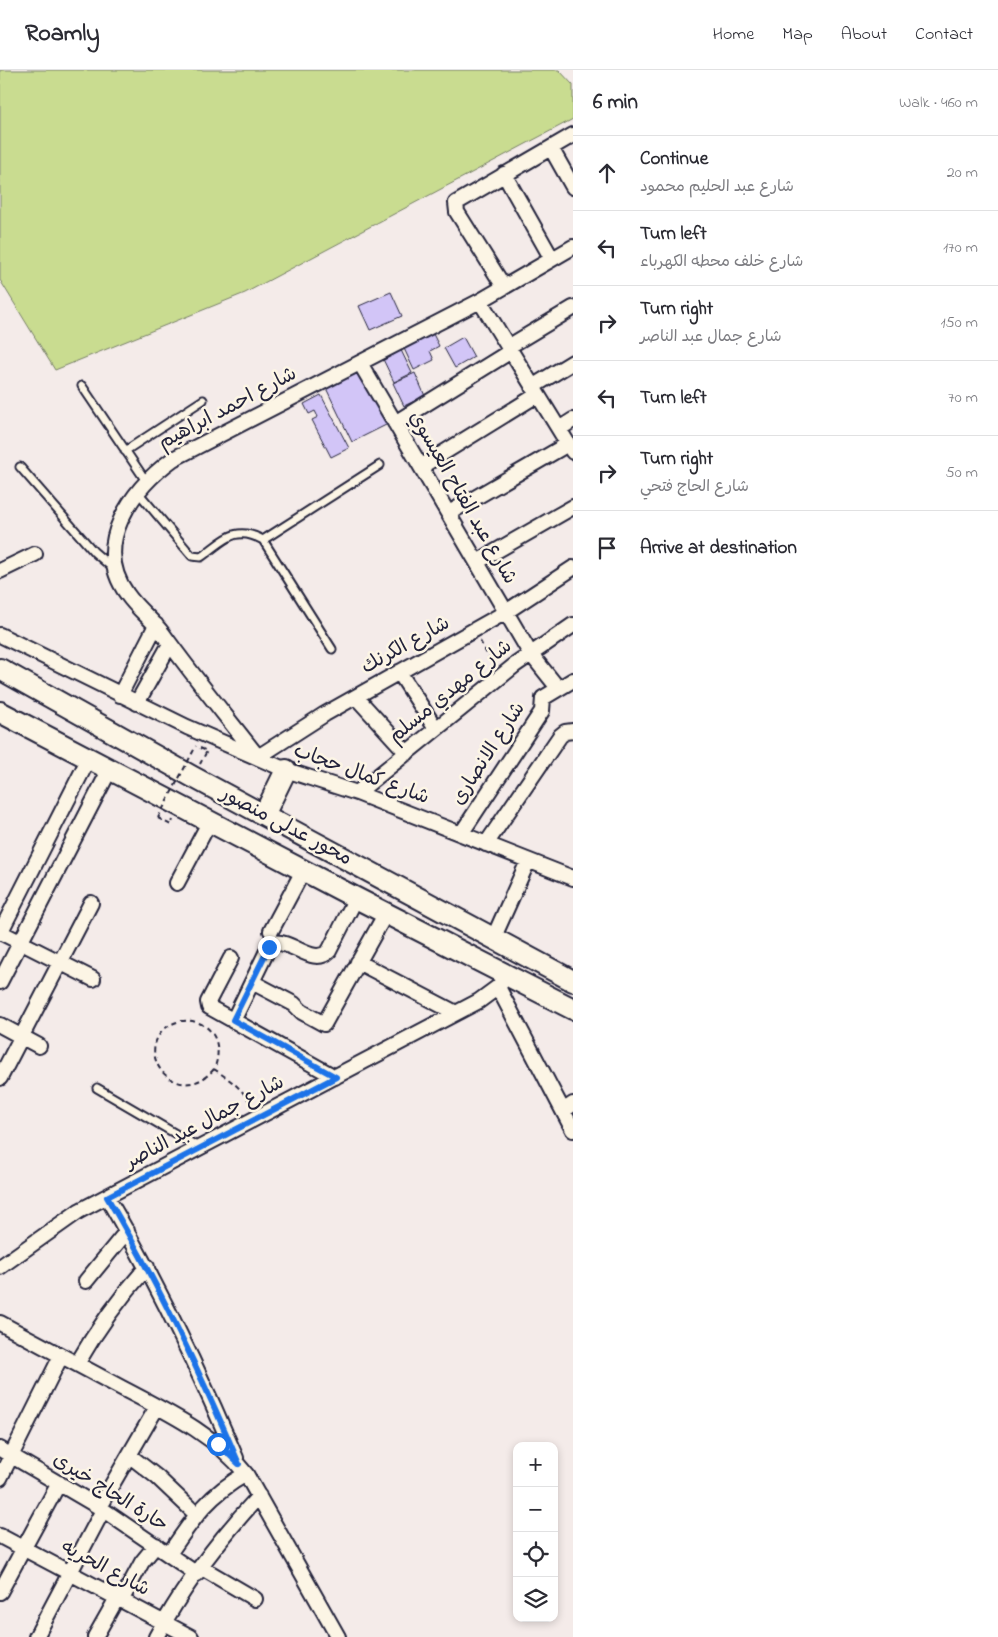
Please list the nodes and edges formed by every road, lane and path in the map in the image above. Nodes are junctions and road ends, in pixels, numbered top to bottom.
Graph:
1 (573, 135) edge
2 (551, 148) junction
3 (504, 174) junction
4 (573, 187) edge
5 (573, 246) edge
6 (552, 259) junction
7 (504, 287) junction
8 (480, 301) junction
9 (573, 308) edge
10 (510, 349) junction
11 (573, 362) edge
12 (360, 363) junction
13 (82, 386) dead end
14 (535, 391) junction
15 (203, 400) dead end
16 (573, 420) edge
17 (394, 423) junction
18 (559, 429) junction
19 (570, 448) edge
20 (125, 451) junction
21 (380, 465) dead end
22 (422, 466) junction
23 (20, 467) dead end
24 (141, 486) junction
25 (573, 507) edge
26 (449, 513) junction
27 (263, 540) junction
28 (35, 554) dead end
29 (476, 562) junction
30 (573, 568) edge
31 (0, 571) edge
32 (117, 572) junction
33 (506, 612) junction
34 (156, 625) junction
35 (573, 625) edge
36 (474, 630) junction
37 (0, 635) edge
38 (170, 644) junction
39 (332, 649) dead end
40 (530, 654) junction
41 (490, 658) dead end
42 (0, 670) edge
43 (399, 672) junction
44 (573, 680) edge
45 (552, 692) junction
46 (120, 694) junction
47 (356, 697) junction
48 (137, 703) junction
49 (0, 712) edge
50 (436, 729) junction
51 (570, 731) edge
52 (196, 746) dead end
53 (407, 753) junction
54 (258, 757) junction
55 (89, 758) junction
56 (110, 769) junction
57 (286, 770) junction
58 (358, 793) junction
59 (264, 815) junction
60 (210, 822) junction
61 (171, 825) dead end
62 (461, 834) junction
63 (486, 844) junction
64 (528, 861) junction
65 (303, 871) junction
66 (573, 878) edge
67 (177, 883) dead end
68 (356, 898) junction
69 (91, 903) dead end
70 (386, 913) junction
71 (270, 931) dead end
72 (0, 933) edge
73 (493, 939) junction
74 (20, 943) junction
75 (231, 958) dead end
76 (60, 962) junction
77 (358, 962) junction
78 (93, 979) dead end
79 (503, 981) junction
80 (573, 981) edge
81 (0, 982) edge
82 (252, 982) junction
83 (573, 1009) edge
84 (456, 1013) junction
85 (233, 1020) junction
86 (0, 1025) edge
87 (22, 1036) junction
88 (39, 1046) dead end
89 (214, 1069) junction
90 (336, 1077) junction
91 (0, 1078) edge
92 (96, 1088) dead end
93 (568, 1107) edge
94 (257, 1118) junction
95 (573, 1130) edge
96 (200, 1148) junction
97 (107, 1197) junction
98 (127, 1231) junction
99 (0, 1267) edge
100 (147, 1267) junction
101 (86, 1281) dead end
102 (0, 1322) edge
103 (61, 1356) junction
104 (76, 1364) junction
105 (158, 1407) junction
106 (6, 1452) edge
107 (130, 1456) junction
108 (243, 1469) junction
109 (0, 1478) edge
110 (59, 1483) junction
111 (259, 1496) junction
112 (101, 1508) junction
113 (197, 1515) junction
114 (0, 1536) edge
115 (156, 1545) junction
116 (23, 1549) junction
117 (169, 1554) junction
118 (199, 1571) junction
119 (69, 1573) junction
120 (0, 1592) edge
121 (119, 1599) junction
122 (255, 1599) dead end
123 (164, 1623) junction
124 (36, 1637) edge
125 (95, 1637) edge
126 (156, 1637) edge
127 (191, 1637) edge
128 (338, 1637) edge

1 - 2 street
2 - 3 street
2 - 4 street
3 - 6 street
3 - 7 street
5 - 6 street, شارع احمد ابراهيم
6 - 7 street, شارع احمد ابراهيم
7 - 8 street, شارع احمد ابراهيم
8 - 10 street
8 - 12 street, شارع احمد ابراهيم
9 - 10 street
10 - 14 street
10 - 17 street
11 - 14 street
12 - 17 street, شارع عبد الفتاح العيسوي
12 - 24 street, شارع احمد ابراهيم
13 - 20 lane
14 - 18 street
14 - 22 street
15 - 20 lane
16 - 18 street
17 - 22 street, شارع عبد الفتاح العيسوي
18 - 19 street
19 - 26 street
20 - 24 lane
21 - 27 lane
22 - 26 street, شارع عبد الفتاح العيسوي
23 - 32 lane
24 - 27 lane
24 - 32 street, شارع احمد ابراهيم
25 - 29 street
26 - 29 street, شارع عبد الفتاح العيسوي
27 - 39 lane
28 - 31 street
29 - 33 street, شارع عبد الفتاح العيسوي
30 - 33 street, شارع الكرنك
32 - 34 street, شارع احمد ابراهيم
33 - 36 street, شارع الكرنك
33 - 40 street, شارع عبد الفتاح العيسوي
34 - 38 street, شارع احمد ابراهيم
34 - 46 street
35 - 40 street, شارع مهدي مسلم
36 - 41 path
36 - 43 street, شارع الكرنك
37 - 46 street, شارع كمال حجاب
38 - 48 street
38 - 54 street, شارع احمد ابراهيم
40 - 45 street, شارع عبد الفتاح العيسوي
40 - 50 street, شارع مهدي مسلم
42 - 59 main road, محور عدلى منصور
43 - 47 street, شارع الكرنك
43 - 50 street
44 - 45 street
45 - 62 street, شارع الانصارى
46 - 48 street, شارع كمال حجاب
47 - 53 street
47 - 54 street, شارع الكرنك
48 - 54 street, شارع كمال حجاب
49 - 55 main road, محور عدلى منصور
50 - 53 street, شارع مهدي مسلم
51 - 63 street
52 - 61 path, bridge
53 - 58 street, شارع مهدي مسلم
54 - 57 street, شارع كمال حجاب
55 - 56 main road, محور عدلى منصور
55 - 72 street
56 - 60 main road, محور عدلى منصور
56 - 74 street
57 - 58 street, شارع كمال حجاب
57 - 59 main road
58 - 62 street, شارع كمال حجاب
59 - 73 main road, محور عدلى منصور
60 - 65 main road, محور عدلى منصور
60 - 67 street
62 - 63 street, شارع كمال حجاب
63 - 64 street, شارع كمال حجاب
64 - 66 street, شارع كمال حجاب
64 - 73 street
65 - 68 main road, محور عدلى منصور
65 - 71 street
68 - 70 main road, محور عدلى منصور
68 - 82 street
69 - 76 street
70 - 77 street
70 - 79 main road, محور عدلى منصور
72 - 74 street
73 - 80 main road, محور عدلى منصور
74 - 76 street
74 - 81 street
75 - 85 street
76 - 78 street
76 - 87 street
77 - 82 street
77 - 84 street
79 - 83 main road, محور عدلى منصور
79 - 84 street, شارع جمال عبد الناصر
79 - 93 street
82 - 85 street
84 - 90 street, شارع جمال عبد الناصر
85 - 90 street
86 - 87 street
87 - 88 street
87 - 91 street
89 - 89 path
89 - 94 path
90 - 94 street, شارع جمال عبد الناصر
92 - 96 lane
93 - 95 street
94 - 96 street, شارع جمال عبد الناصر
96 - 97 street, شارع جمال عبد الناصر
97 - 98 street
97 - 99 street, شارع جمال عبد الناصر
98 - 100 street
98 - 101 street
100 - 104 street
100 - 108 street
102 - 103 street
103 - 104 street
103 - 106 street
104 - 105 street
105 - 107 street
105 - 108 street
106 - 109 street
106 - 110 street, حارة الحاج خيرى
107 - 112 street
107 - 113 street
108 - 111 street
108 - 113 street
110 - 112 street, حارة الحاج خيرى
110 - 116 street
111 - 118 street
111 - 128 street
112 - 115 street, حارة الحاج خيرى
112 - 119 street
113 - 117 street
114 - 116 street, شارع الحريه
115 - 117 street, حارة الحاج خيرى
115 - 121 street
116 - 119 street, شارع الحريه
116 - 120 street
117 - 118 street, حارة الحاج خيرى
118 - 122 street, حارة الحاج خيرى
118 - 123 street
119 - 121 street, شارع الحريه
119 - 124 street
121 - 123 street, شارع الحريه
121 - 125 street
123 - 126 street
123 - 127 street, شارع الحريه

